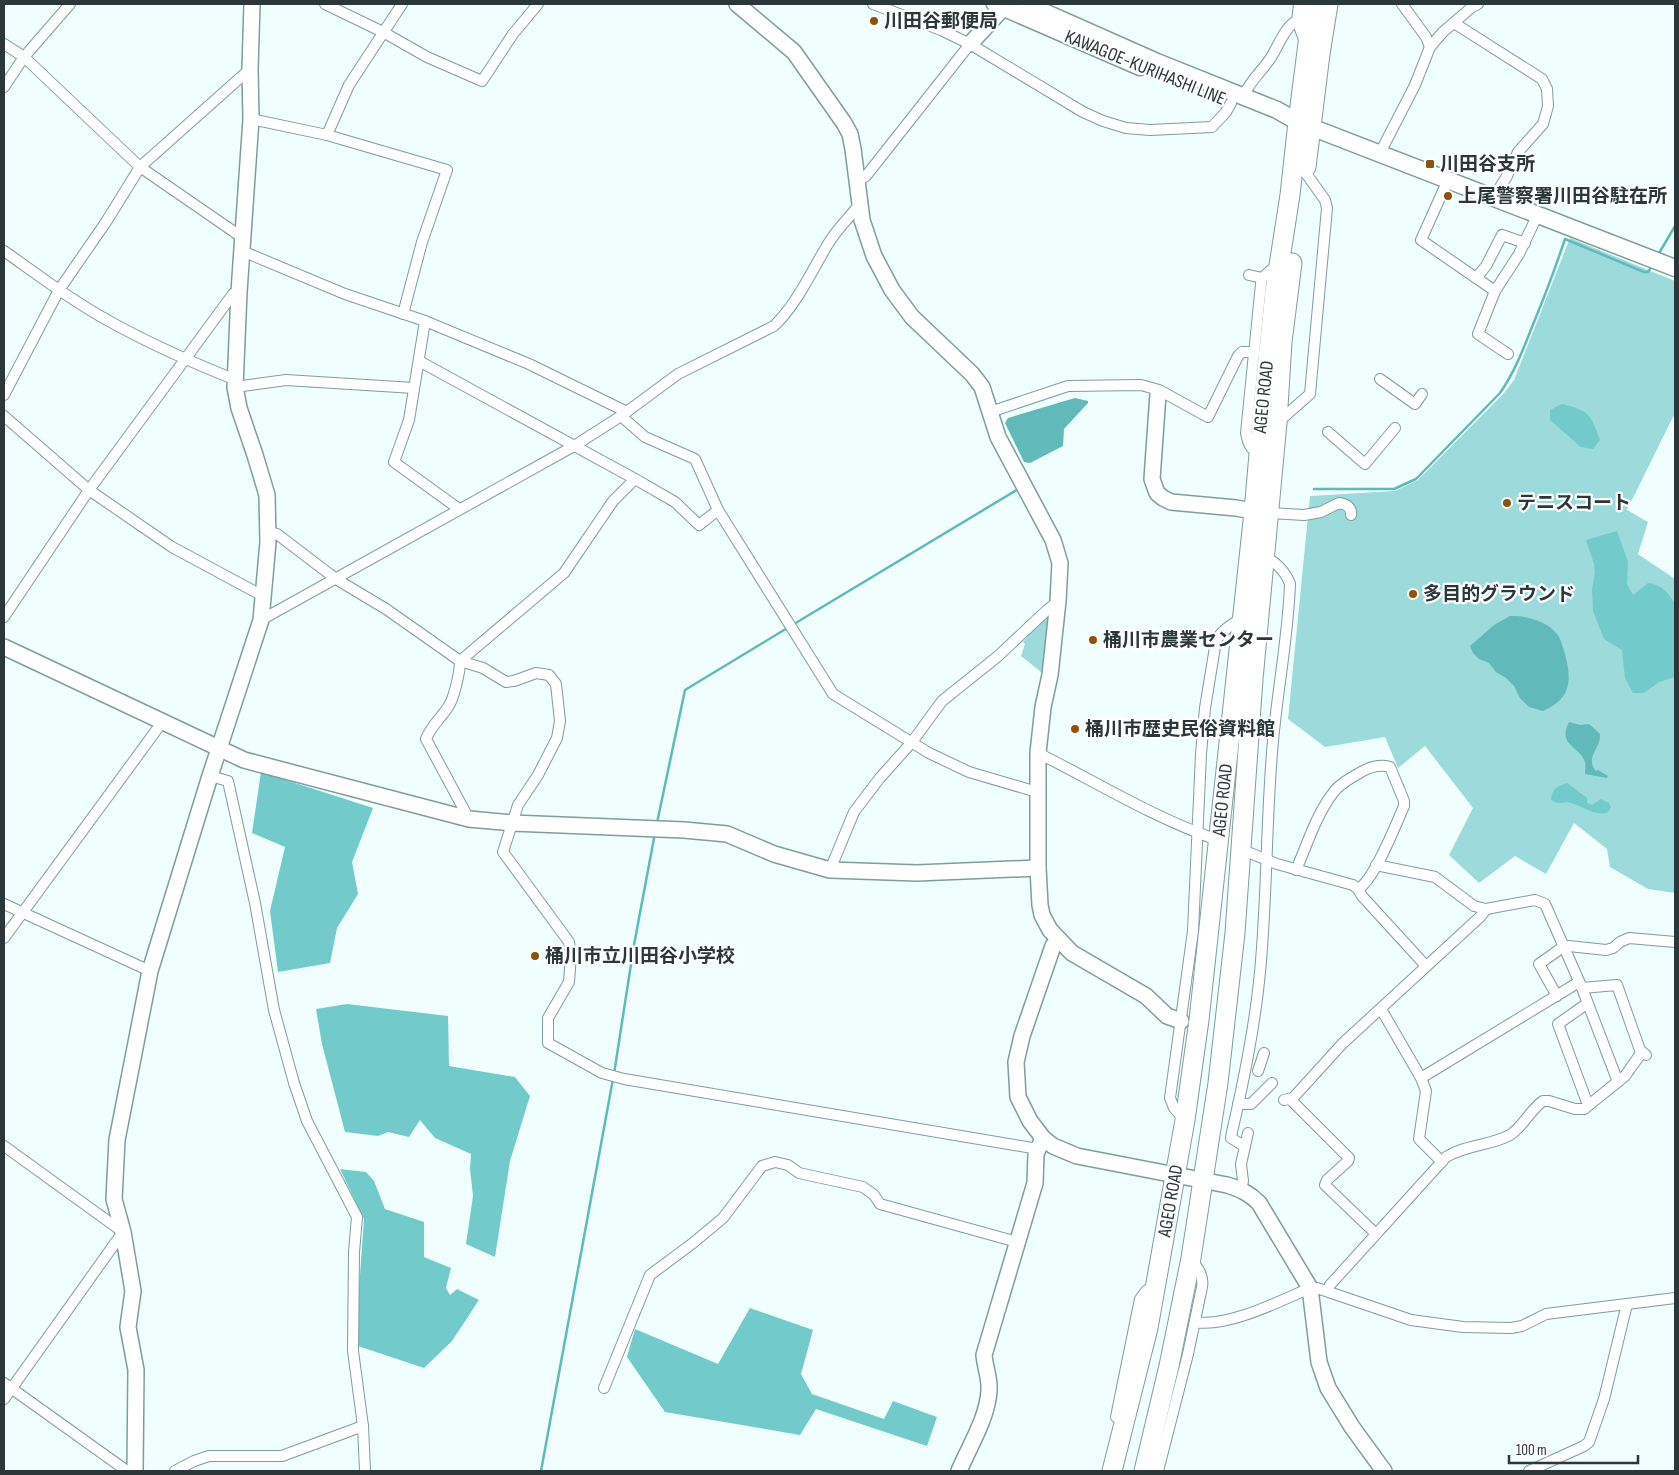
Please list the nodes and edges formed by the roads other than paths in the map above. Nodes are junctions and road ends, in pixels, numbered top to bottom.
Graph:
1 (70, 4) edge
2 (252, 4) edge
3 (325, 4) edge
4 (402, 4) edge
5 (538, 4) edge
6 (737, 4) edge
7 (872, 4) edge
8 (1026, 4) edge
9 (1299, 4) edge
10 (1313, 4) edge
11 (1328, 4) edge
12 (1402, 4) edge
13 (1478, 4) edge
14 (1001, 5) edge
15 (1297, 22) junction
16 (1454, 23) junction
17 (382, 32) junction
18 (4, 44) edge
19 (970, 44) junction
20 (1307, 47) junction
21 (1430, 48) junction
22 (24, 57) junction
23 (250, 70) junction
24 (4, 87) edge
25 (1237, 100) junction
26 (251, 119) junction
27 (1304, 124) junction
28 (327, 135) junction
29 (1380, 153) junction
30 (140, 167) junction
31 (1305, 172) junction
32 (1448, 180) junction
33 (858, 181) junction
34 (1494, 197) junction
35 (859, 205) junction
36 (1538, 214) junction
37 (1524, 243) junction
38 (242, 244) junction
39 (4, 251) edge
40 (1279, 263) junction
41 (1662, 263) edge
42 (1249, 275) dead end
43 (1262, 278) junction
44 (1476, 278) junction
45 (60, 290) junction
46 (239, 292) junction
47 (1495, 292) junction
48 (403, 314) junction
49 (425, 321) junction
50 (1255, 352) junction
51 (1508, 354) dead end
52 (184, 359) junction
53 (419, 361) junction
54 (1380, 379) dead end
55 (235, 383) junction
56 (414, 388) junction
57 (1158, 394) dead end
58 (1422, 394) dead end
59 (4, 395) edge
60 (990, 412) junction
61 (624, 414) junction
62 (4, 416) edge
63 (1277, 423) junction
64 (1395, 428) dead end
65 (1328, 432) dead end
66 (574, 446) junction
67 (1259, 454) junction
68 (635, 479) junction
69 (89, 490) junction
70 (459, 509) junction
71 (718, 510) junction
72 (1261, 512) junction
73 (1351, 516) dead end
74 (267, 532) junction
75 (1264, 556) junction
76 (336, 579) junction
77 (263, 596) junction
78 (1058, 602) junction
79 (4, 618) edge
80 (1242, 618) junction
81 (262, 620) junction
82 (4, 647) edge
83 (460, 661) junction
84 (163, 721) junction
85 (912, 742) junction
86 (219, 748) junction
87 (1038, 753) junction
88 (210, 776) junction
89 (1037, 792) junction
90 (470, 819) junction
91 (512, 823) junction
92 (1198, 833) junction
93 (1212, 838) dead end
94 (1250, 853) dead end
95 (1267, 860) junction
96 (1376, 865) junction
97 (1038, 868) junction
98 (830, 870) junction
99 (1296, 870) junction
100 (1358, 889) junction
101 (4, 904) edge
102 (1486, 909) junction
103 (23, 912) junction
104 (4, 938) edge
105 (1058, 939) junction
106 (1675, 942) edge
107 (1563, 947) junction
108 (1426, 966) junction
109 (150, 971) junction
110 (1581, 985) junction
111 (1557, 996) junction
112 (1588, 1004) junction
113 (1381, 1009) junction
114 (1181, 1020) junction
115 (1264, 1053) dead end
116 (1258, 1071) dead end
117 (1421, 1078) junction
118 (1618, 1082) junction
119 (1272, 1083) dead end
120 (1238, 1104) junction
121 (1588, 1105) junction
122 (1185, 1120) junction
123 (1248, 1133) dead end
124 (1041, 1144) junction
125 (4, 1146) edge
126 (1244, 1146) junction
127 (1442, 1162) junction
128 (1176, 1176) junction
129 (1202, 1181) junction
130 (1241, 1189) junction
131 (123, 1232) junction
132 (1376, 1234) junction
133 (1018, 1242) junction
134 (1191, 1258) junction
135 (1156, 1284) junction
136 (1310, 1288) junction
137 (1327, 1292) junction
138 (1675, 1298) edge
139 (1627, 1304) junction
140 (1195, 1322) junction
141 (1148, 1328) junction
142 (1169, 1366) junction
143 (7, 1386) edge
144 (604, 1388) dead end
145 (4, 1399) edge
146 (363, 1426) junction
147 (127, 1471) edge
148 (135, 1471) edge
149 (175, 1471) edge
150 (365, 1471) edge
151 (959, 1471) edge
152 (1104, 1471) edge
153 (1112, 1471) edge
154 (1122, 1471) edge
155 (1137, 1471) edge
156 (1144, 1471) edge
157 (1158, 1471) edge
158 (1384, 1471) edge
159 (1529, 1471) edge

1 - 22 street
2 - 23 street
3 - 17 street
4 - 17 street
5 - 17 street
6 - 33 street
7 - 19 street
8 - 25 main road, KAWAGOE-KURIHASHI LINE
9 - 15 street
10 - 20 highway, AGEO ROAD
11 - 27 highway, AGEO ROAD
12 - 21 street
13 - 16 street
14 - 19 street
14 - 25 main road, KAWAGOE-KURIHASHI LINE
15 - 20 street
15 - 25 street
16 - 21 street
16 - 34 street
17 - 28 street
18 - 22 street
19 - 25 street
19 - 33 street
20 - 27 highway, AGEO ROAD
21 - 29 street
22 - 24 street
22 - 30 street
23 - 26 street
23 - 30 street
25 - 27 main road, KAWAGOE-KURIHASHI LINE
26 - 28 street
26 - 38 street
27 - 29 main road, KAWAGOE-KURIHASHI LINE
27 - 31 highway, AGEO ROAD
27 - 40 highway, AGEO ROAD
28 - 48 street
29 - 32 main road, KAWAGOE-KURIHASHI LINE
30 - 38 street
30 - 45 street
31 - 63 highway, AGEO ROAD
31 - 63 street
32 - 34 main road, KAWAGOE-KURIHASHI LINE
32 - 44 street
33 - 35 street
34 - 36 main road, KAWAGOE-KURIHASHI LINE
35 - 60 street
35 - 61 street
36 - 37 street
36 - 41 main road, KAWAGOE-KURIHASHI LINE
37 - 44 street
37 - 47 street
38 - 46 street
38 - 48 street
39 - 45 street
40 - 43 street
40 - 67 highway, AGEO ROAD
42 - 43 street
43 - 50 street
44 - 47 street
45 - 52 street
45 - 59 street
46 - 52 street
46 - 55 street
47 - 51 street
48 - 49 street
49 - 53 street
49 - 61 street
50 - 60 street
50 - 67 street
52 - 55 street
52 - 69 street
53 - 56 street
53 - 66 street
54 - 58 street
55 - 56 street
55 - 74 street
56 - 70 street
57 - 72 street
60 - 78 street
61 - 66 street
61 - 71 street
62 - 69 street
63 - 72 highway, AGEO ROAD
64 - 65 street
66 - 68 street
66 - 70 street
67 - 72 highway, AGEO ROAD
68 - 71 street
68 - 83 street
69 - 77 street
69 - 79 street
70 - 76 street
71 - 85 street
72 - 73 street
72 - 75 highway, AGEO ROAD
72 - 80 highway, AGEO ROAD
74 - 76 street
74 - 77 street
75 - 95 street
75 - 129 highway, AGEO ROAD
76 - 81 street
76 - 83 street
77 - 81 street
78 - 85 street
78 - 87 street
80 - 92 street
80 - 122 highway, AGEO ROAD
81 - 86 street
82 - 84 street
83 - 90 street
83 - 91 street
84 - 86 street
84 - 103 street
85 - 89 street
85 - 98 street
86 - 88 street
86 - 90 street
87 - 89 street
87 - 92 street
88 - 109 street
88 - 146 street
89 - 97 street
90 - 91 street
91 - 98 street
91 - 124 street
92 - 93 street
92 - 114 street
94 - 95 street
95 - 99 street
95 - 120 street
96 - 99 street
96 - 100 street
96 - 102 street
97 - 98 street
97 - 105 street
99 - 100 street
100 - 108 street
101 - 103 street
102 - 107 street
102 - 108 street
103 - 104 street
103 - 109 street
105 - 114 street
105 - 124 street
106 - 107 street
107 - 110 street
107 - 111 street
108 - 113 street
109 - 131 street
110 - 111 street
110 - 112 street
110 - 118 street
111 - 117 street
112 - 118 street
112 - 121 street
113 - 117 street
113 - 132 street
114 - 122 street
115 - 116 street
117 - 127 street
118 - 121 street
119 - 120 street
120 - 126 street
121 - 127 street
122 - 128 highway, AGEO ROAD
123 - 126 street
124 - 128 street
124 - 133 street
125 - 131 street
126 - 130 street
127 - 132 street
128 - 129 street
128 - 135 highway, AGEO ROAD
129 - 130 street
129 - 134 highway, AGEO ROAD
130 - 136 street
131 - 143 street
131 - 148 street
132 - 137 street
133 - 144 street
133 - 151 street
134 - 140 street
134 - 142 highway, AGEO ROAD
135 - 141 highway, AGEO ROAD
135 - 152 street
136 - 137 street
136 - 140 street
136 - 158 street
137 - 139 street
138 - 139 street
139 - 159 street
140 - 157 street
141 - 153 highway, AGEO ROAD
141 - 154 highway
142 - 155 highway
142 - 156 highway, AGEO ROAD
143 - 145 street
143 - 147 street
146 - 149 street
146 - 150 street

